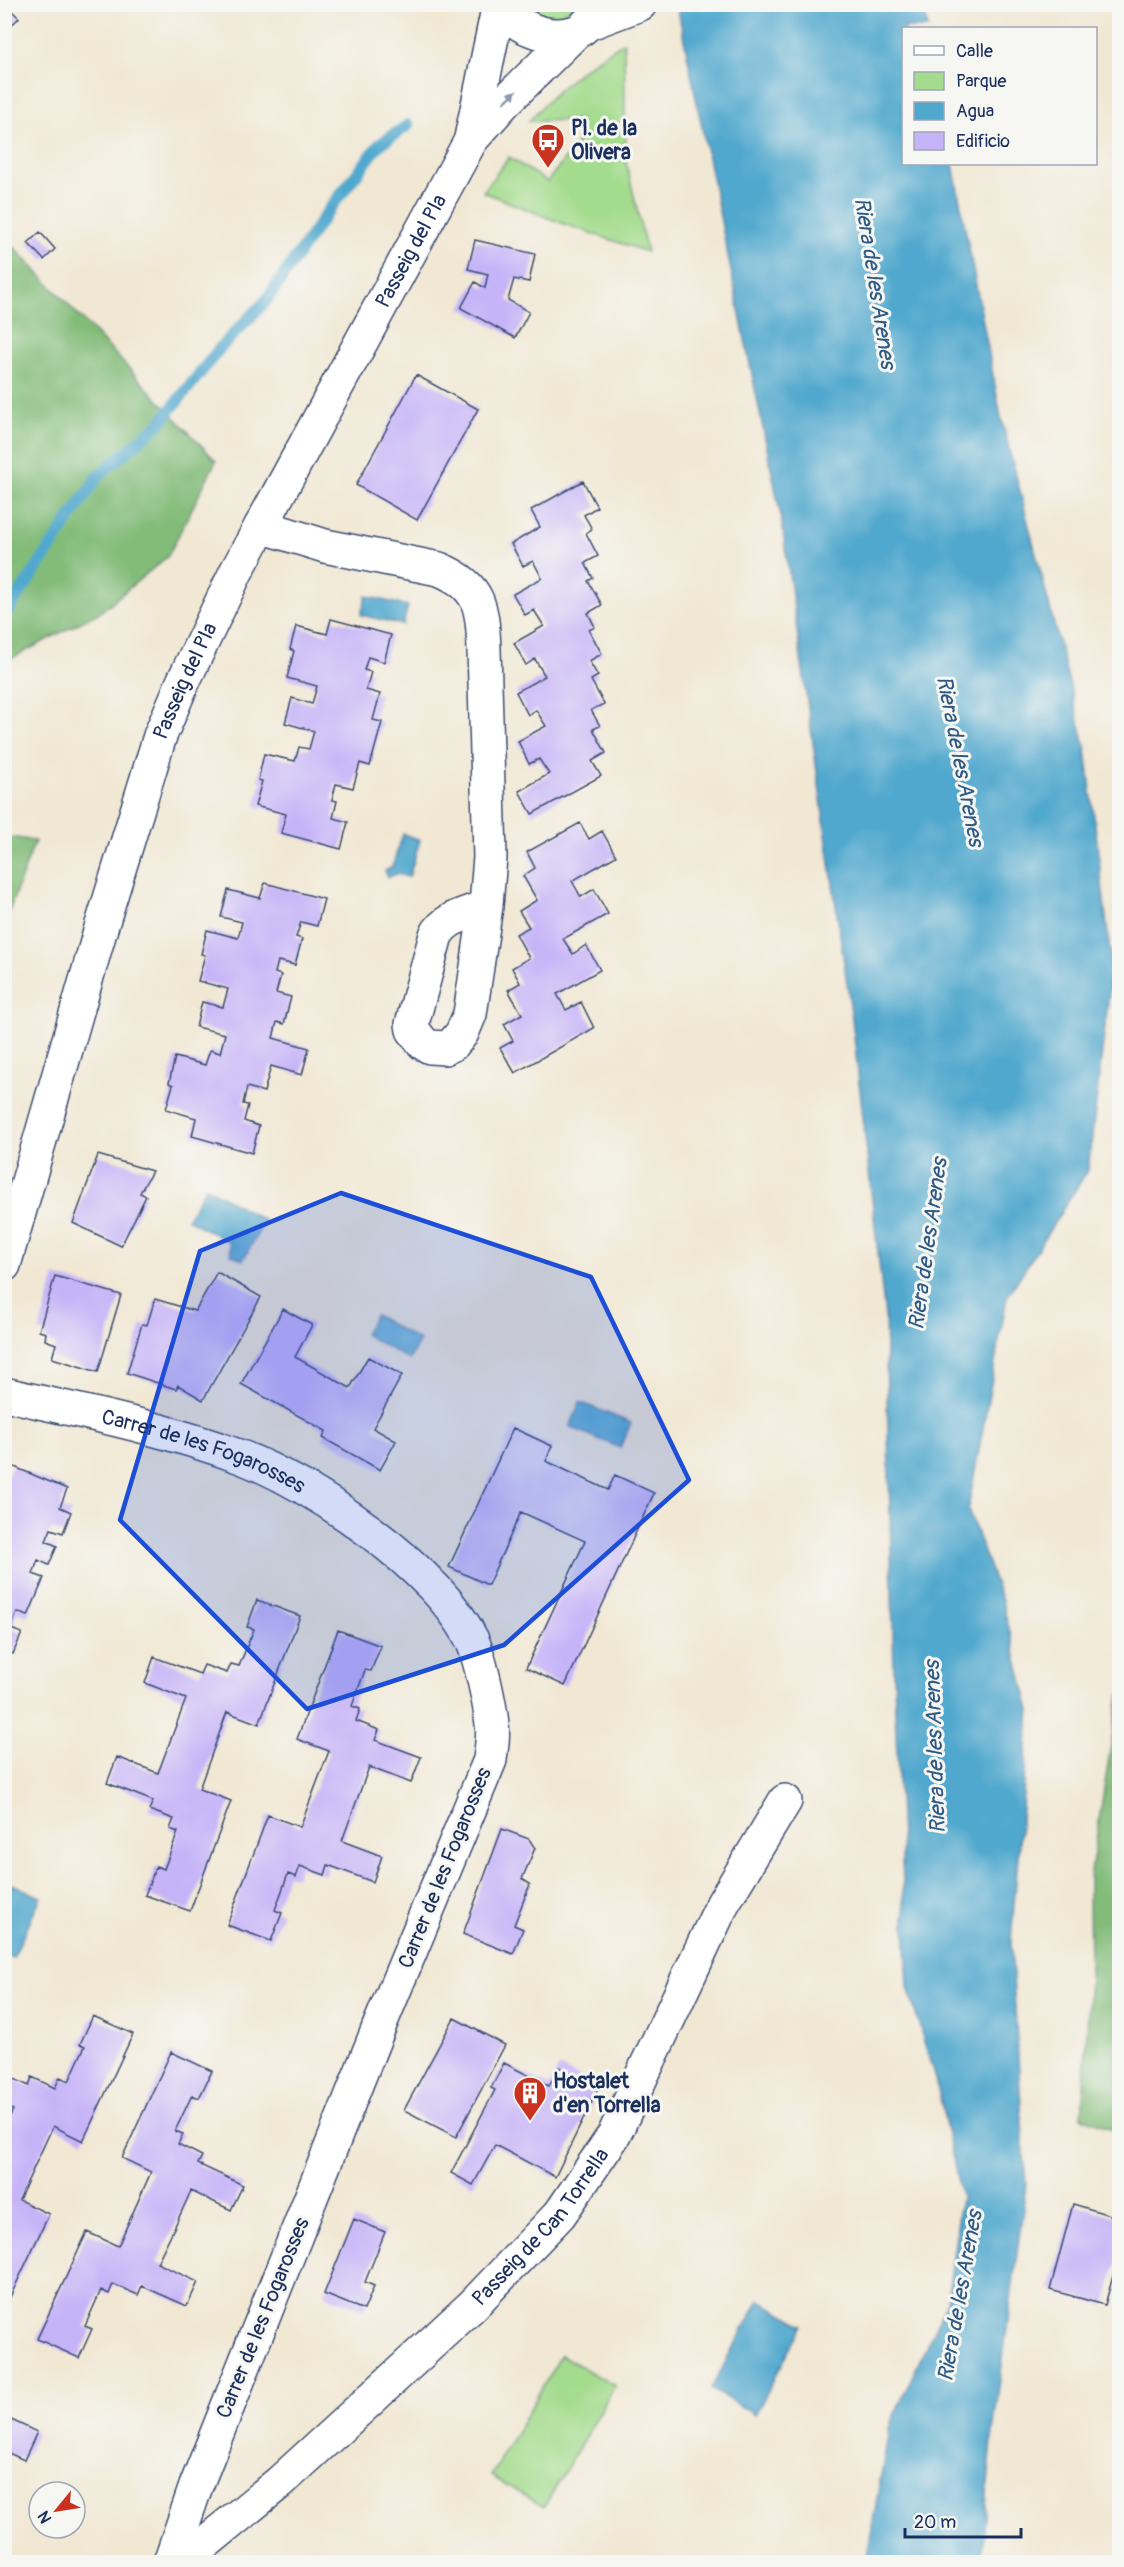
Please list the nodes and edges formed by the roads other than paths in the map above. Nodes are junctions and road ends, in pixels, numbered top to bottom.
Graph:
1 (500, 4) edge
2 (640, 4) edge
3 (588, 20) edge
4 (471, 140) junction
5 (261, 526) junction
6 (486, 906) dead end
7 (4, 1265) edge
8 (4, 1394) edge
9 (785, 1801) dead end
10 (170, 2562) edge
11 (182, 2562) edge

1 - 3 street
1 - 4 street, Passeig del Pla
2 - 3 street
4 -> 3 street, Passeig del Pla
4 - 5 street, Passeig del Pla
5 - 6 street
5 - 7 street, Passeig del Pla
8 - 10 street, Carrer de les Fogarosses
9 - 11 street, Passeig de Can Torrella

